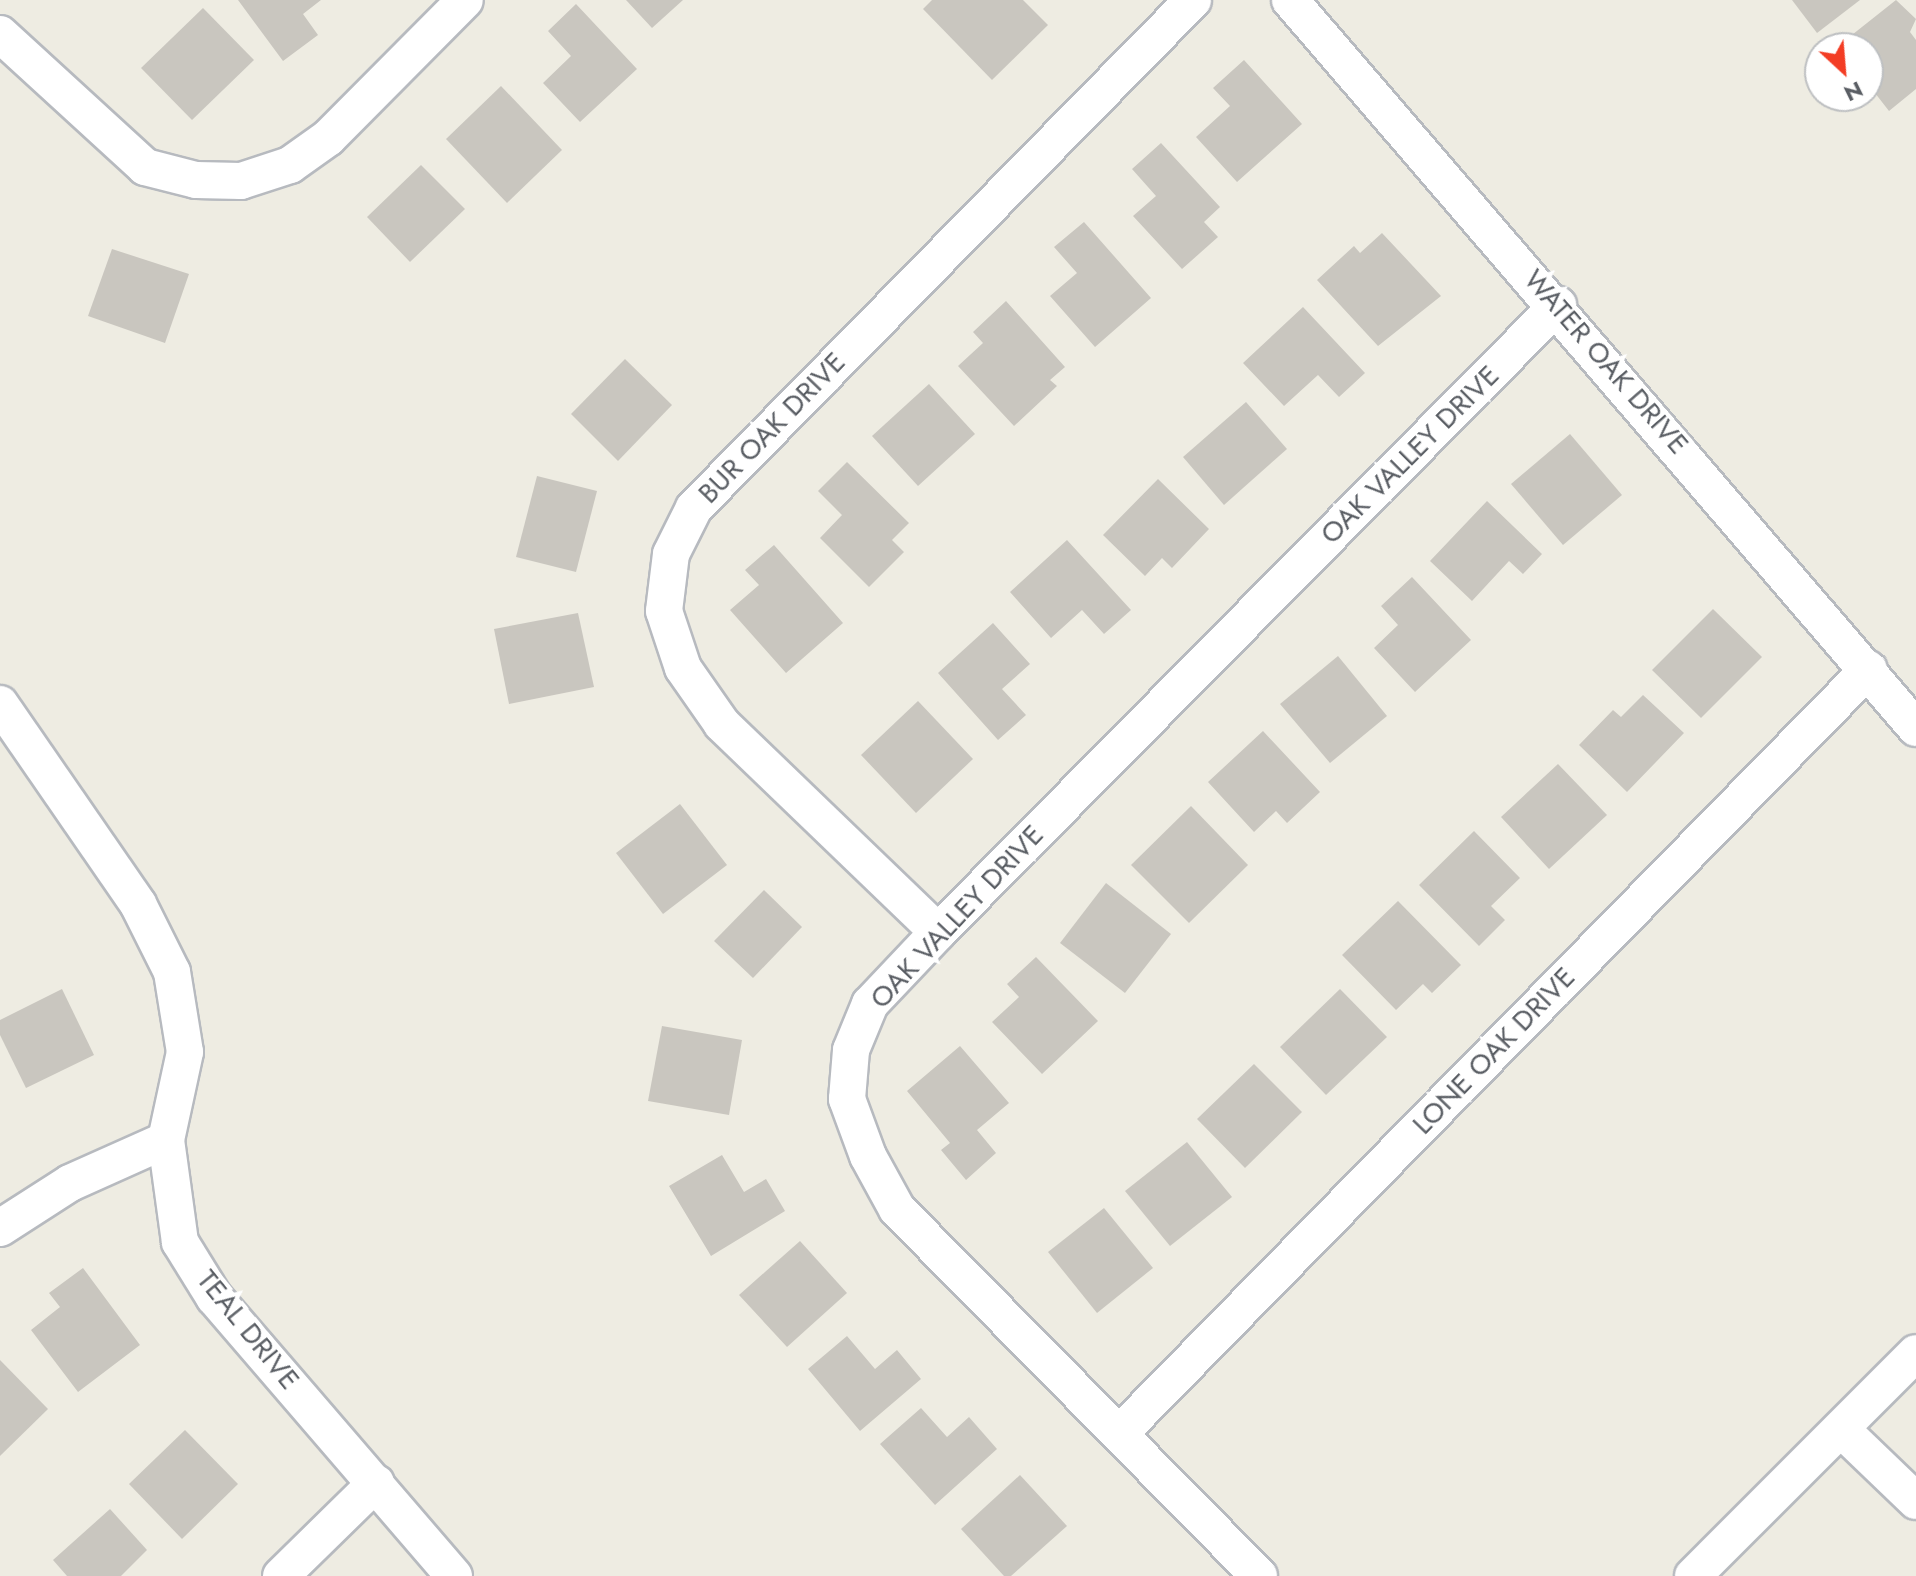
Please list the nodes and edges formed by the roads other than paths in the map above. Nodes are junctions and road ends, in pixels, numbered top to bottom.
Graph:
1 (465, 0) edge
2 (1193, 0) edge
3 (1290, 0) edge
4 (0, 34) edge
5 (1558, 305) junction
6 (1869, 669) junction
7 (0, 704) edge
8 (1916, 728) edge
9 (938, 932) junction
10 (166, 1140) junction
11 (0, 1228) edge
12 (1916, 1353) edge
13 (1841, 1429) junction
14 (1119, 1434) junction
15 (376, 1483) junction
16 (1916, 1501) edge
17 (281, 1576) edge
18 (454, 1576) edge
19 (1259, 1576) edge
20 (1693, 1576) edge

1 - 4 street
2 - 9 street, BUR OAK DRIVE
3 - 5 street, WATER OAK DRIVE
5 - 6 street, WATER OAK DRIVE
5 - 9 street, OAK VALLEY DRIVE
6 - 8 street, WATER OAK DRIVE
6 - 14 street, LONE OAK DRIVE
7 - 10 street, TEAL DRIVE
9 - 14 street, OAK VALLEY DRIVE
10 - 11 street
10 - 15 street, TEAL DRIVE
12 - 13 street
13 - 16 street
13 - 20 street
14 - 19 street, OAK VALLEY DRIVE
15 - 17 street
15 - 18 street, TEAL DRIVE

